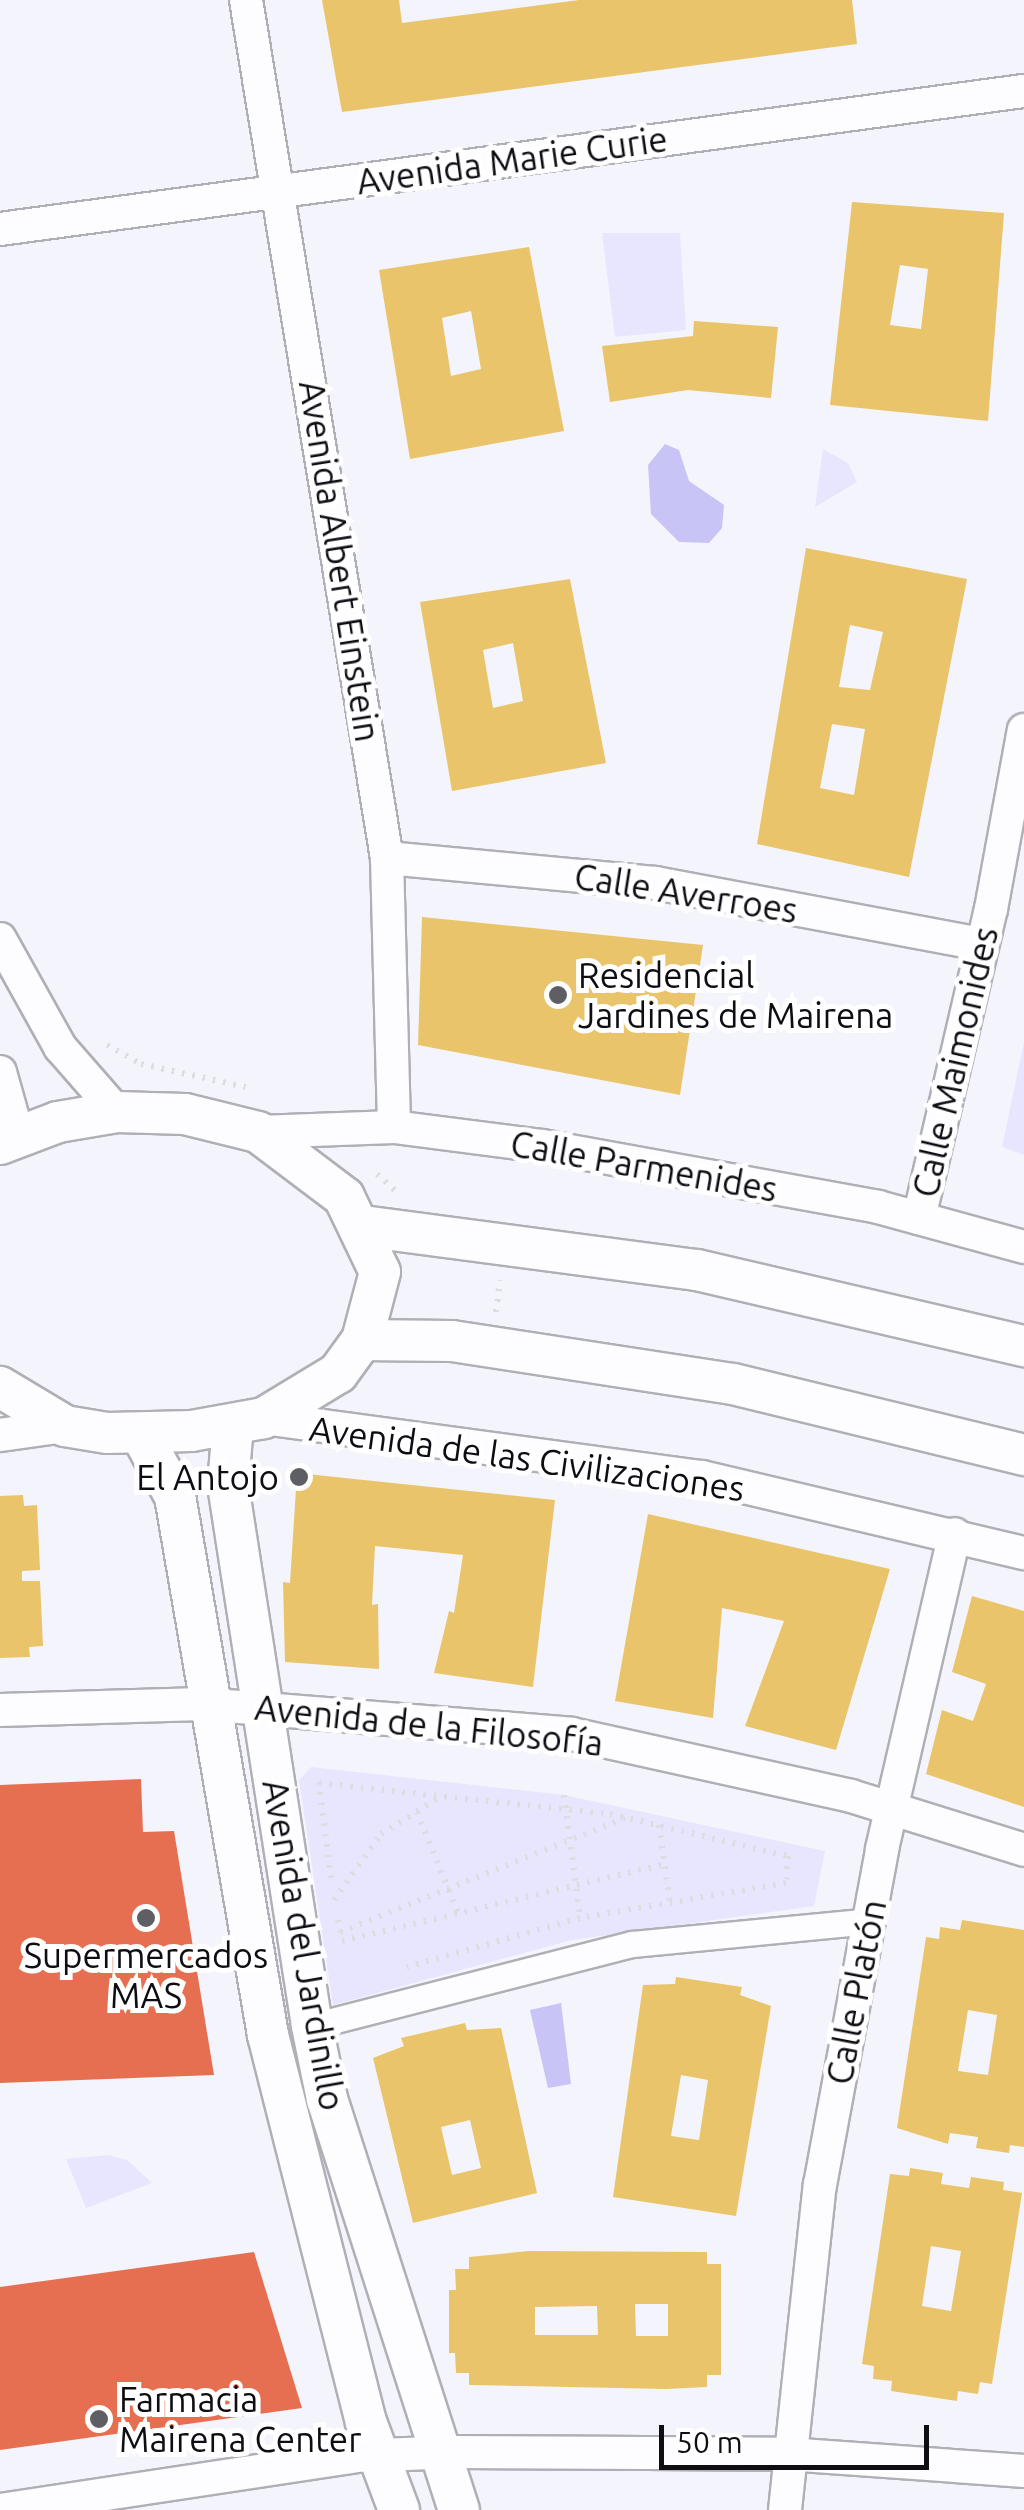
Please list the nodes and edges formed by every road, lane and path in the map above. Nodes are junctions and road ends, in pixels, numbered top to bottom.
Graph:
1 (246, 0) edge
2 (1024, 91) edge
3 (282, 192) junction
4 (0, 229) edge
5 (1024, 730) edge
6 (387, 858) junction
7 (0, 939) edge
8 (982, 944) junction
9 (0, 1072) edge
10 (116, 1112) junction
11 (394, 1127) junction
12 (258, 1132) junction
13 (9, 1140) edge
14 (919, 1218) junction
15 (362, 1226) junction
16 (504, 1244) junction
17 (1024, 1247) edge
18 (362, 1340) junction
19 (1024, 1346) edge
20 (492, 1347) junction
21 (0, 1386) edge
22 (248, 1422) junction
23 (65, 1426) junction
24 (140, 1434) junction
25 (0, 1436) edge
26 (1024, 1455) edge
27 (955, 1534) junction
28 (1024, 1553) edge
29 (214, 1704) junction
30 (264, 1706) junction
31 (0, 1710) edge
32 (444, 1795) junction
33 (564, 1795) dead end
34 (891, 1808) junction
35 (567, 1810) junction
36 (417, 1812) junction
37 (626, 1818) junction
38 (659, 1825) junction
39 (571, 1842) junction
40 (1024, 1850) edge
41 (664, 1864) junction
42 (577, 1883) junction
43 (449, 1890) junction
44 (670, 1902) junction
45 (458, 1913) junction
46 (580, 1918) junction
47 (870, 1921) junction
48 (582, 1928) dead end
49 (340, 1932) dead end
50 (342, 1941) dead end
51 (390, 1972) dead end
52 (312, 2026) junction
53 (436, 2453) junction
54 (787, 2454) junction
55 (378, 2455) junction
56 (1024, 2471) edge
57 (204, 2496) edge
58 (0, 2510) edge
59 (400, 2510) edge
60 (459, 2510) edge
61 (784, 2510) edge

1 - 3 street, Avenida Albert Einstein
2 - 3 street, Avenida Marie Curie
3 - 4 street, Avenida Marie Curie
3 - 6 street, Avenida Albert Einstein
5 - 8 street, Calle Maimonides
6 - 8 street, Calle Averroes
6 - 11 street, Avenida Albert Einstein
7 - 10 street
8 - 14 street, Calle Maimonides
9 - 13 street
10 - 12 street
10 - 13 street
11 - 12 street, Calle Parmenides
11 - 14 street, Calle Parmenides
12 - 15 street
14 - 17 street, Calle Parmenides
15 - 16 street
15 - 18 street
16 - 19 street
16 - 20 path
18 - 20 street
18 - 22 street
20 - 26 street
21 - 23 street
22 - 24 street
22 - 27 street, Avenida de las Civilizaciones
22 - 30 street, Avenida del Jardinillo
23 - 24 street
23 - 25 street
24 - 29 street, Avenida del Jardinillo
27 - 28 street, Avenida de las Civilizaciones
27 - 34 street, Calle Platón
29 - 30 street, Avenida de la Filosofía
29 - 31 street, Avenida de la Filosofía
29 - 55 street, Avenida del Jardinillo
30 - 34 street, Avenida de la Filosofía
30 - 52 street, Avenida del Jardinillo
32 - 35 path
32 - 36 path
32 - 36 path
33 - 35 path
34 - 40 street, Avenida de la Filosofía
34 - 47 street, Calle Platón
35 - 37 path
35 - 39 path
36 - 43 path
37 - 38 path
37 - 39 path
38 - 41 path
38 - 44 path
39 - 42 path
39 - 43 path
41 - 42 path
41 - 44 path
42 - 45 path
42 - 46 path
43 - 45 path
43 - 49 path
44 - 46 path
45 - 50 path
46 - 48 path
46 - 51 path
47 - 52 street
47 - 54 street, Calle Platón
52 - 53 street, Avenida del Jardinillo
53 - 54 street
53 - 55 street
53 - 60 street, Avenida del Jardinillo
54 - 56 street
54 - 61 street, Calle Platón
55 - 57 street
55 - 59 street, Avenida del Jardinillo
57 - 58 street

